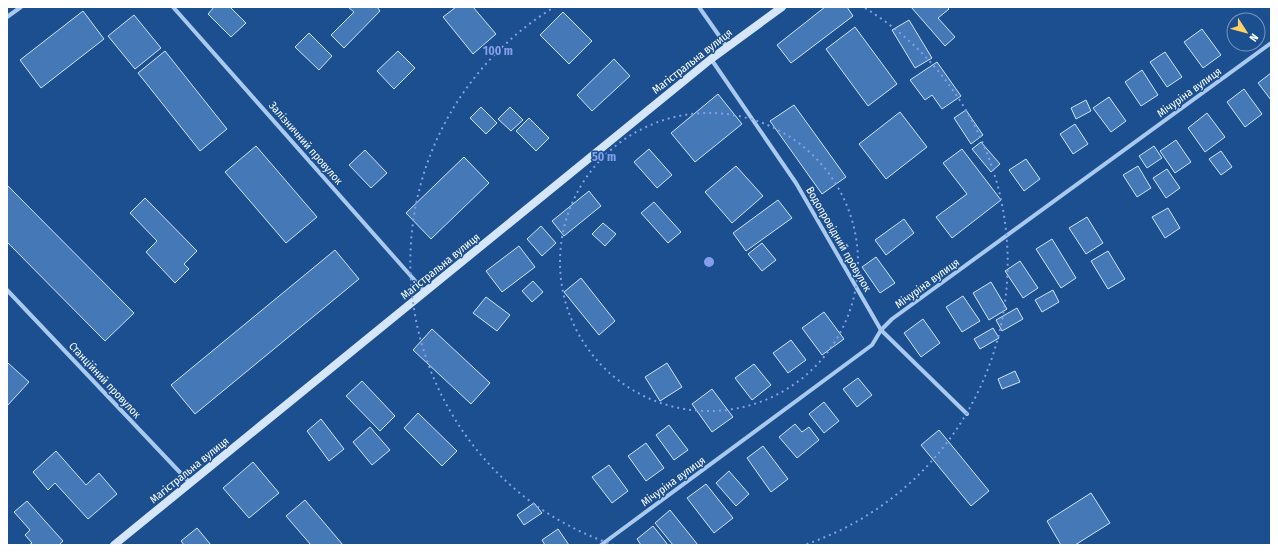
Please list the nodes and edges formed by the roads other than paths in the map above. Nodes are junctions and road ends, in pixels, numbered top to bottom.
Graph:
1 (21, 7) edge
2 (173, 7) edge
3 (698, 7) edge
4 (782, 7) edge
5 (7, 17) edge
6 (1271, 43) edge
7 (727, 47) junction
8 (710, 59) junction
9 (7, 290) edge
10 (425, 292) junction
11 (881, 330) junction
12 (967, 414) dead end
13 (190, 483) junction
14 (114, 545) edge
15 (601, 545) edge

1 - 5 street
2 - 10 street, Залізничний провулок
3 - 7 street
4 - 7 main road, Магістральна вулиця
6 - 11 street, Мічуріна вулиця
7 - 8 main road, Магістральна вулиця
8 - 10 main road, Магістральна вулиця
8 - 11 street, Водопровідний провулок
9 - 13 street, Станційний провулок
10 - 13 main road, Магістральна вулиця
11 - 12 street, Водопровідний провулок
11 - 15 street, Мічуріна вулиця
13 - 14 main road, Магістральна вулиця

